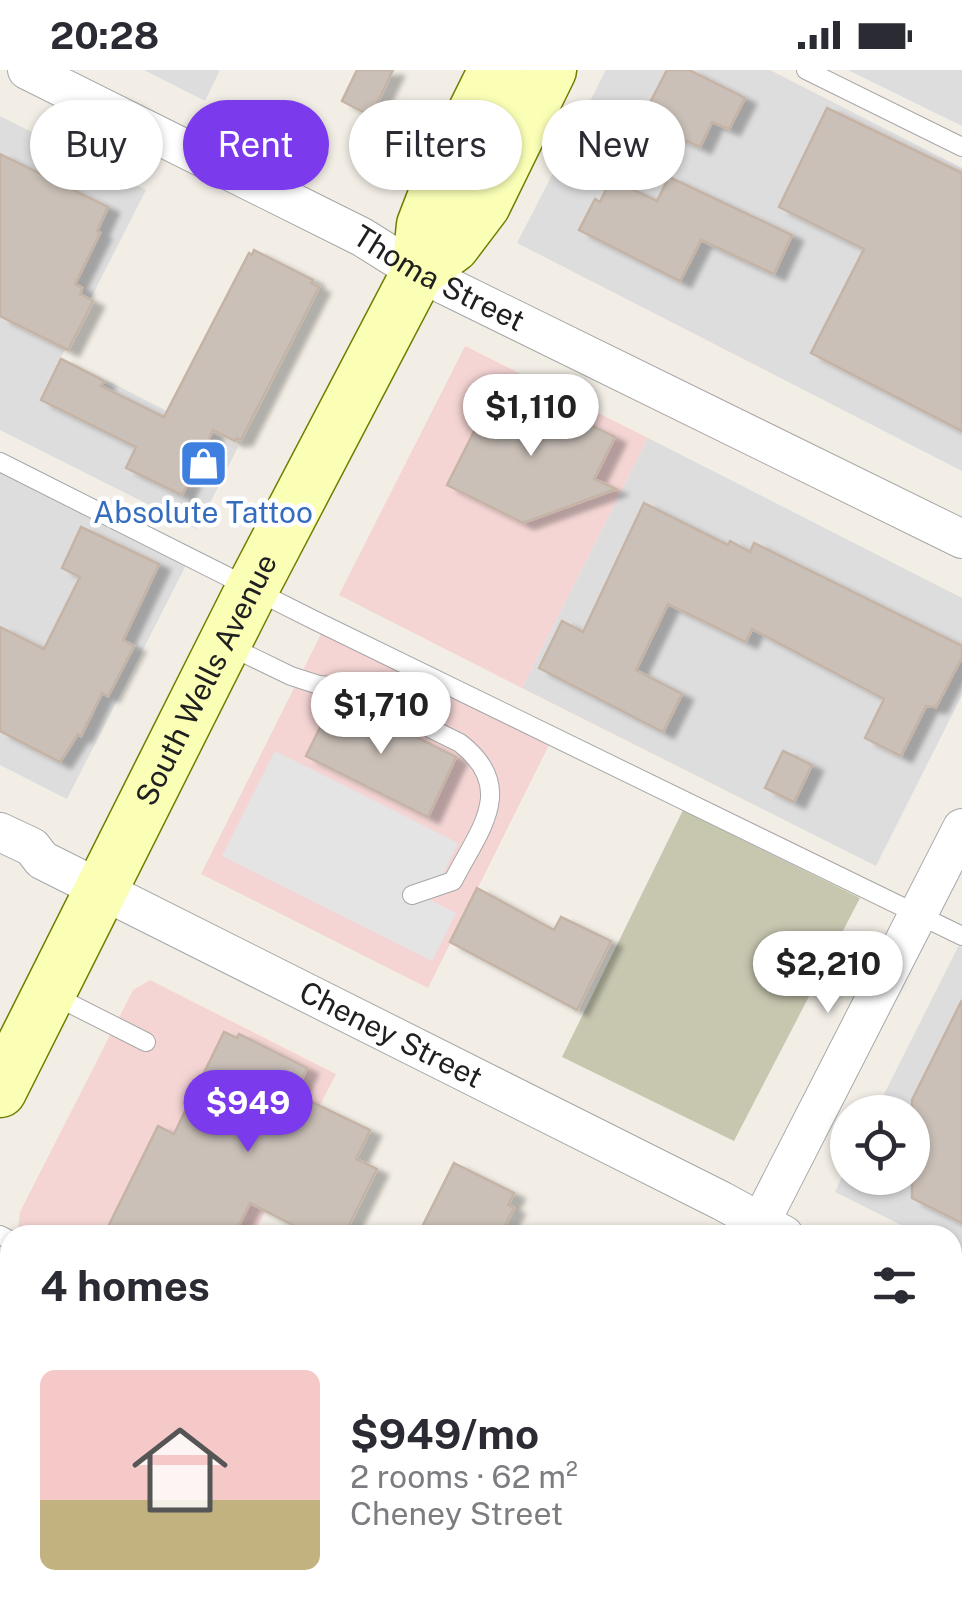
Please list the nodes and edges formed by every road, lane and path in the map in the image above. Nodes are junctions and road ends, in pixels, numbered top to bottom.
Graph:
1 (27, 70) edge
2 (495, 70) edge
3 (550, 70) edge
4 (806, 70) edge
5 (962, 147) edge
6 (418, 272) junction
7 (0, 462) edge
8 (962, 539) edge
9 (252, 590) junction
10 (226, 644) junction
11 (962, 828) edge
12 (0, 832) edge
13 (102, 890) junction
14 (412, 895) dead end
15 (918, 914) junction
16 (962, 936) edge
17 (50, 993) junction
18 (146, 1042) dead end
19 (0, 1091) edge
20 (756, 1225) edge
21 (768, 1225) edge

1 - 6 street, Thoma Street
2 - 6 main road, South Wells Avenue
3 - 6 main road, South Wells Avenue
4 - 5 lane
6 - 8 street, Thoma Street
6 - 9 main road, South Wells Avenue
7 - 9 lane
9 - 10 main road, South Wells Avenue
9 - 15 lane
10 - 13 main road, South Wells Avenue
10 - 14 lane
11 - 15 street
12 - 13 street, Cheney Street
13 - 17 main road, South Wells Avenue
13 - 20 street, Cheney Street
15 - 16 lane
15 - 21 street
17 - 18 lane
17 - 19 main road, South Wells Avenue

